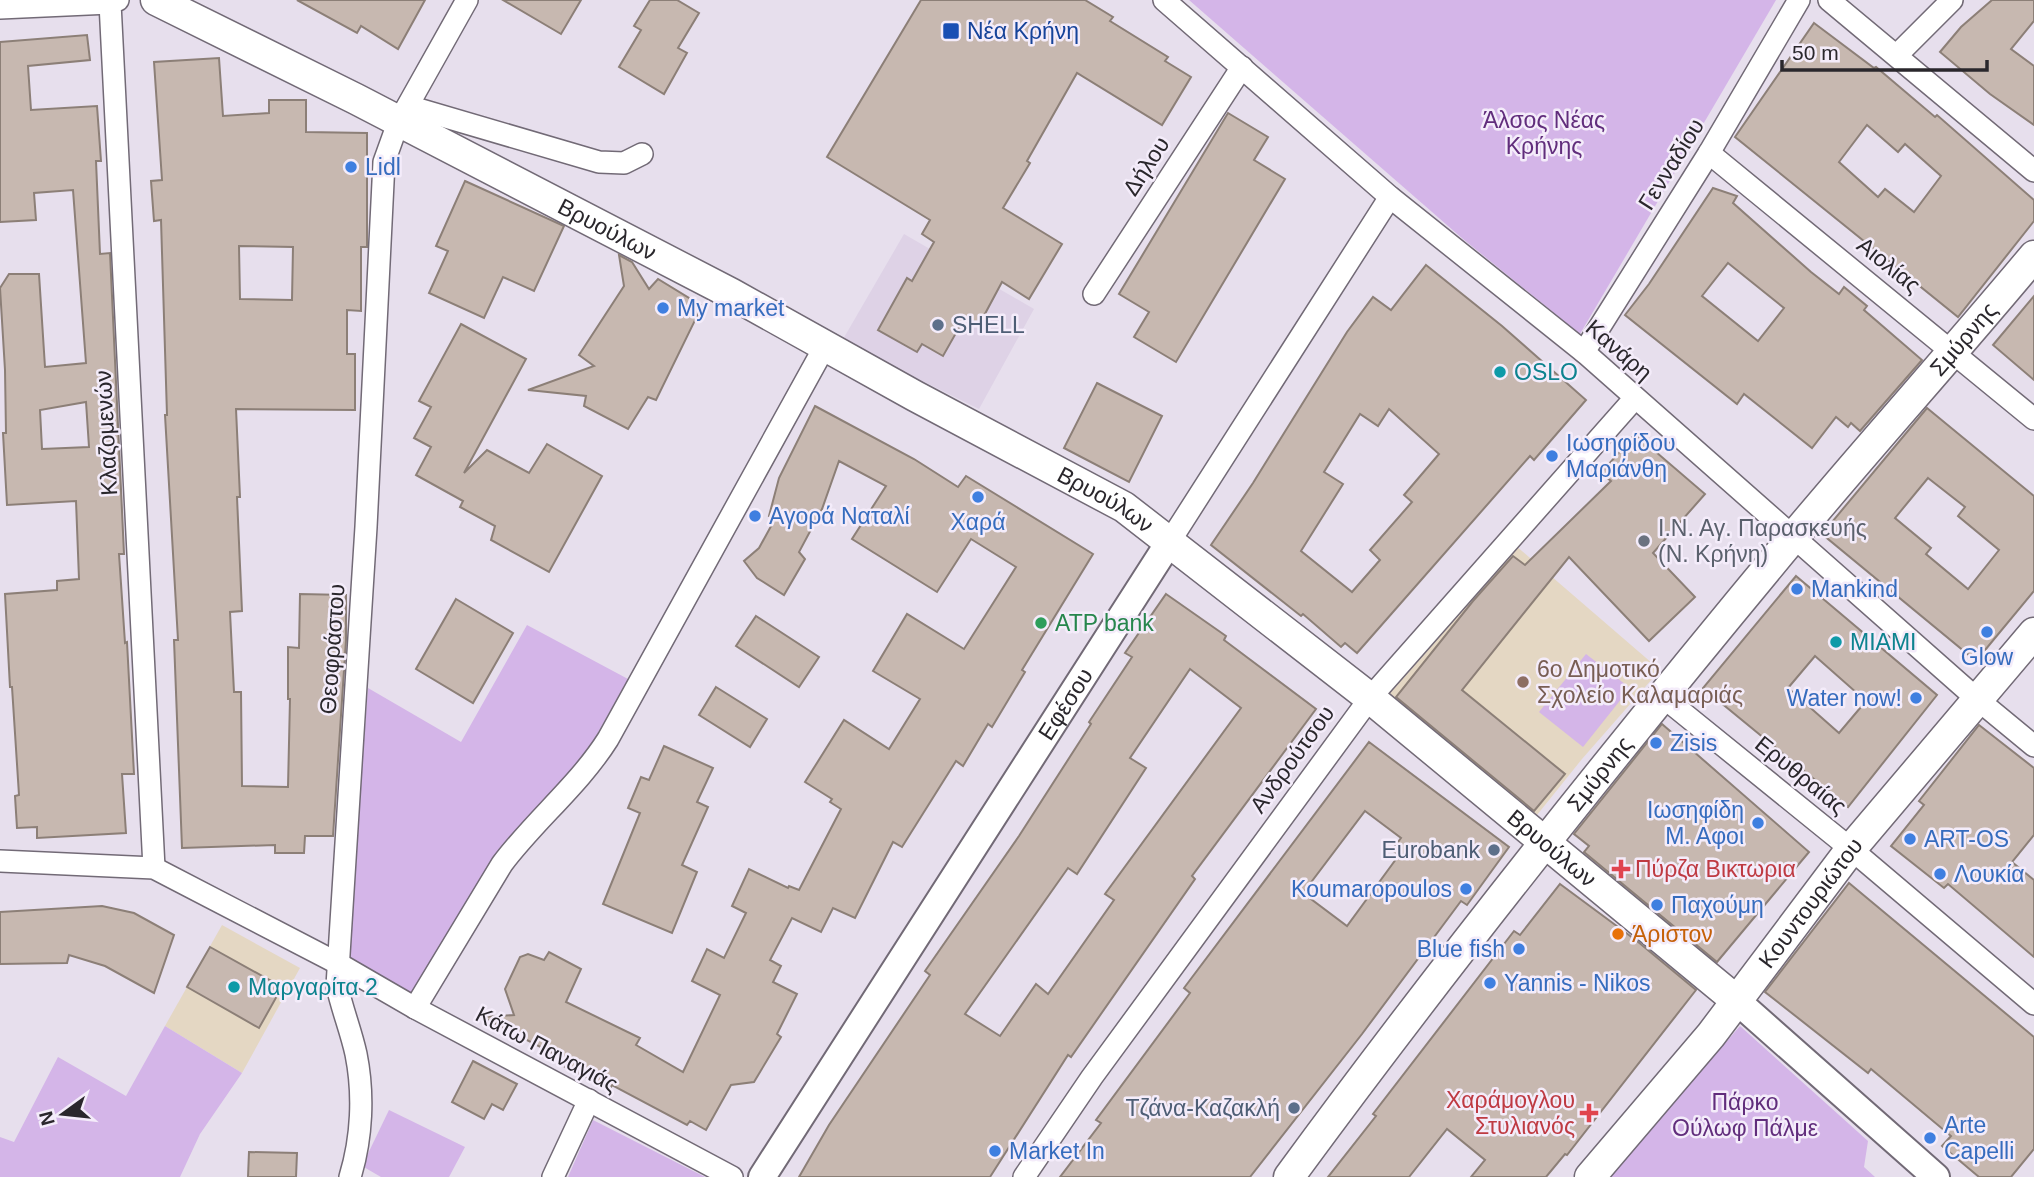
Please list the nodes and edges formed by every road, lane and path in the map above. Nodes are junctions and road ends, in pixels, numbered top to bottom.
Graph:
1 (156, 0) edge
2 (467, 0) edge
3 (1164, 0) edge
4 (1799, 0) edge
5 (1829, 0) edge
6 (1952, 0) edge
7 (114, 2) edge
8 (0, 8) edge
9 (1897, 54) junction
10 (1242, 67) junction
11 (403, 114) junction
12 (1709, 153) junction
13 (642, 154) dead end
14 (2034, 171) edge
15 (1390, 197) junction
16 (2034, 256) edge
17 (1094, 294) dead end
18 (825, 346) junction
19 (1584, 352) junction
20 (1954, 352) junction
21 (1635, 398) junction
22 (2034, 419) edge
23 (1793, 538) junction
24 (1170, 541) junction
25 (2034, 634) edge
26 (1662, 696) junction
27 (1370, 698) junction
28 (1977, 699) junction
29 (2034, 746) edge
30 (1544, 844) junction
31 (1851, 849) junction
32 (0, 861) edge
33 (154, 868) junction
34 (339, 964) junction
35 (1737, 1001) junction
36 (2034, 1004) edge
37 (415, 1008) junction
38 (589, 1100) junction
39 (350, 1177) edge
40 (553, 1177) edge
41 (732, 1177) edge
42 (762, 1177) edge
43 (1024, 1177) edge
44 (1289, 1177) edge
45 (1590, 1177) edge
46 (1937, 1177) edge

1 - 11 main road, Βρυούλων
2 - 11 street, Θεοφράστου
3 - 10 street, Κανάρη
4 - 12 street, Γενναδίου
5 - 9 street
6 - 9 street
7 - 8 street
7 - 33 street, Κλαζομενών
9 - 14 street
10 - 15 street, Κανάρη
10 - 17 street, Δήλου
11 - 13 street
11 - 18 main road, Βρυούλων
11 - 34 street, Θεοφράστου
12 - 19 street, Γενναδίου
12 - 20 street, Αιολίας
15 - 19 street, Κανάρη
15 - 24 street, Εφέσου
16 - 20 main road, Σμύρνης
18 - 24 main road, Βρυούλων
18 - 37 street
19 - 21 street, Κανάρη
20 - 22 street, Αιολίας
20 - 23 main road, Σμύρνης
21 - 23 street, Κανάρη
21 - 27 street, Ανδρούτσου
23 - 26 main road, Σμύρνης
23 - 28 street, Κανάρη
24 - 27 main road, Βρυούλων
24 - 42 street, Εφέσου
25 - 28 main road, Κουντουριώτου
26 - 30 main road, Σμύρνης
26 - 31 street, Ερυθραίας
27 - 30 main road, Βρυούλων
27 - 43 street, Ανδρούτσου
28 - 29 street, Κανάρη
28 - 31 main road, Κουντουριώτου
30 - 35 main road, Βρυούλων
30 - 44 main road, Σμύρνης
31 - 35 main road, Κουντουριώτου
31 - 36 street, Ερυθραίας
32 - 33 street
33 - 34 street, Κάτω Παναγιάς
34 - 37 street, Κάτω Παναγιάς
34 - 39 street, Θεοφράστου
35 - 45 main road, Κουντουριώτου
35 - 46 street, Βρυούλων
37 - 38 street, Κάτω Παναγιάς
38 - 40 street
38 - 41 street, Κάτω Παναγιάς

